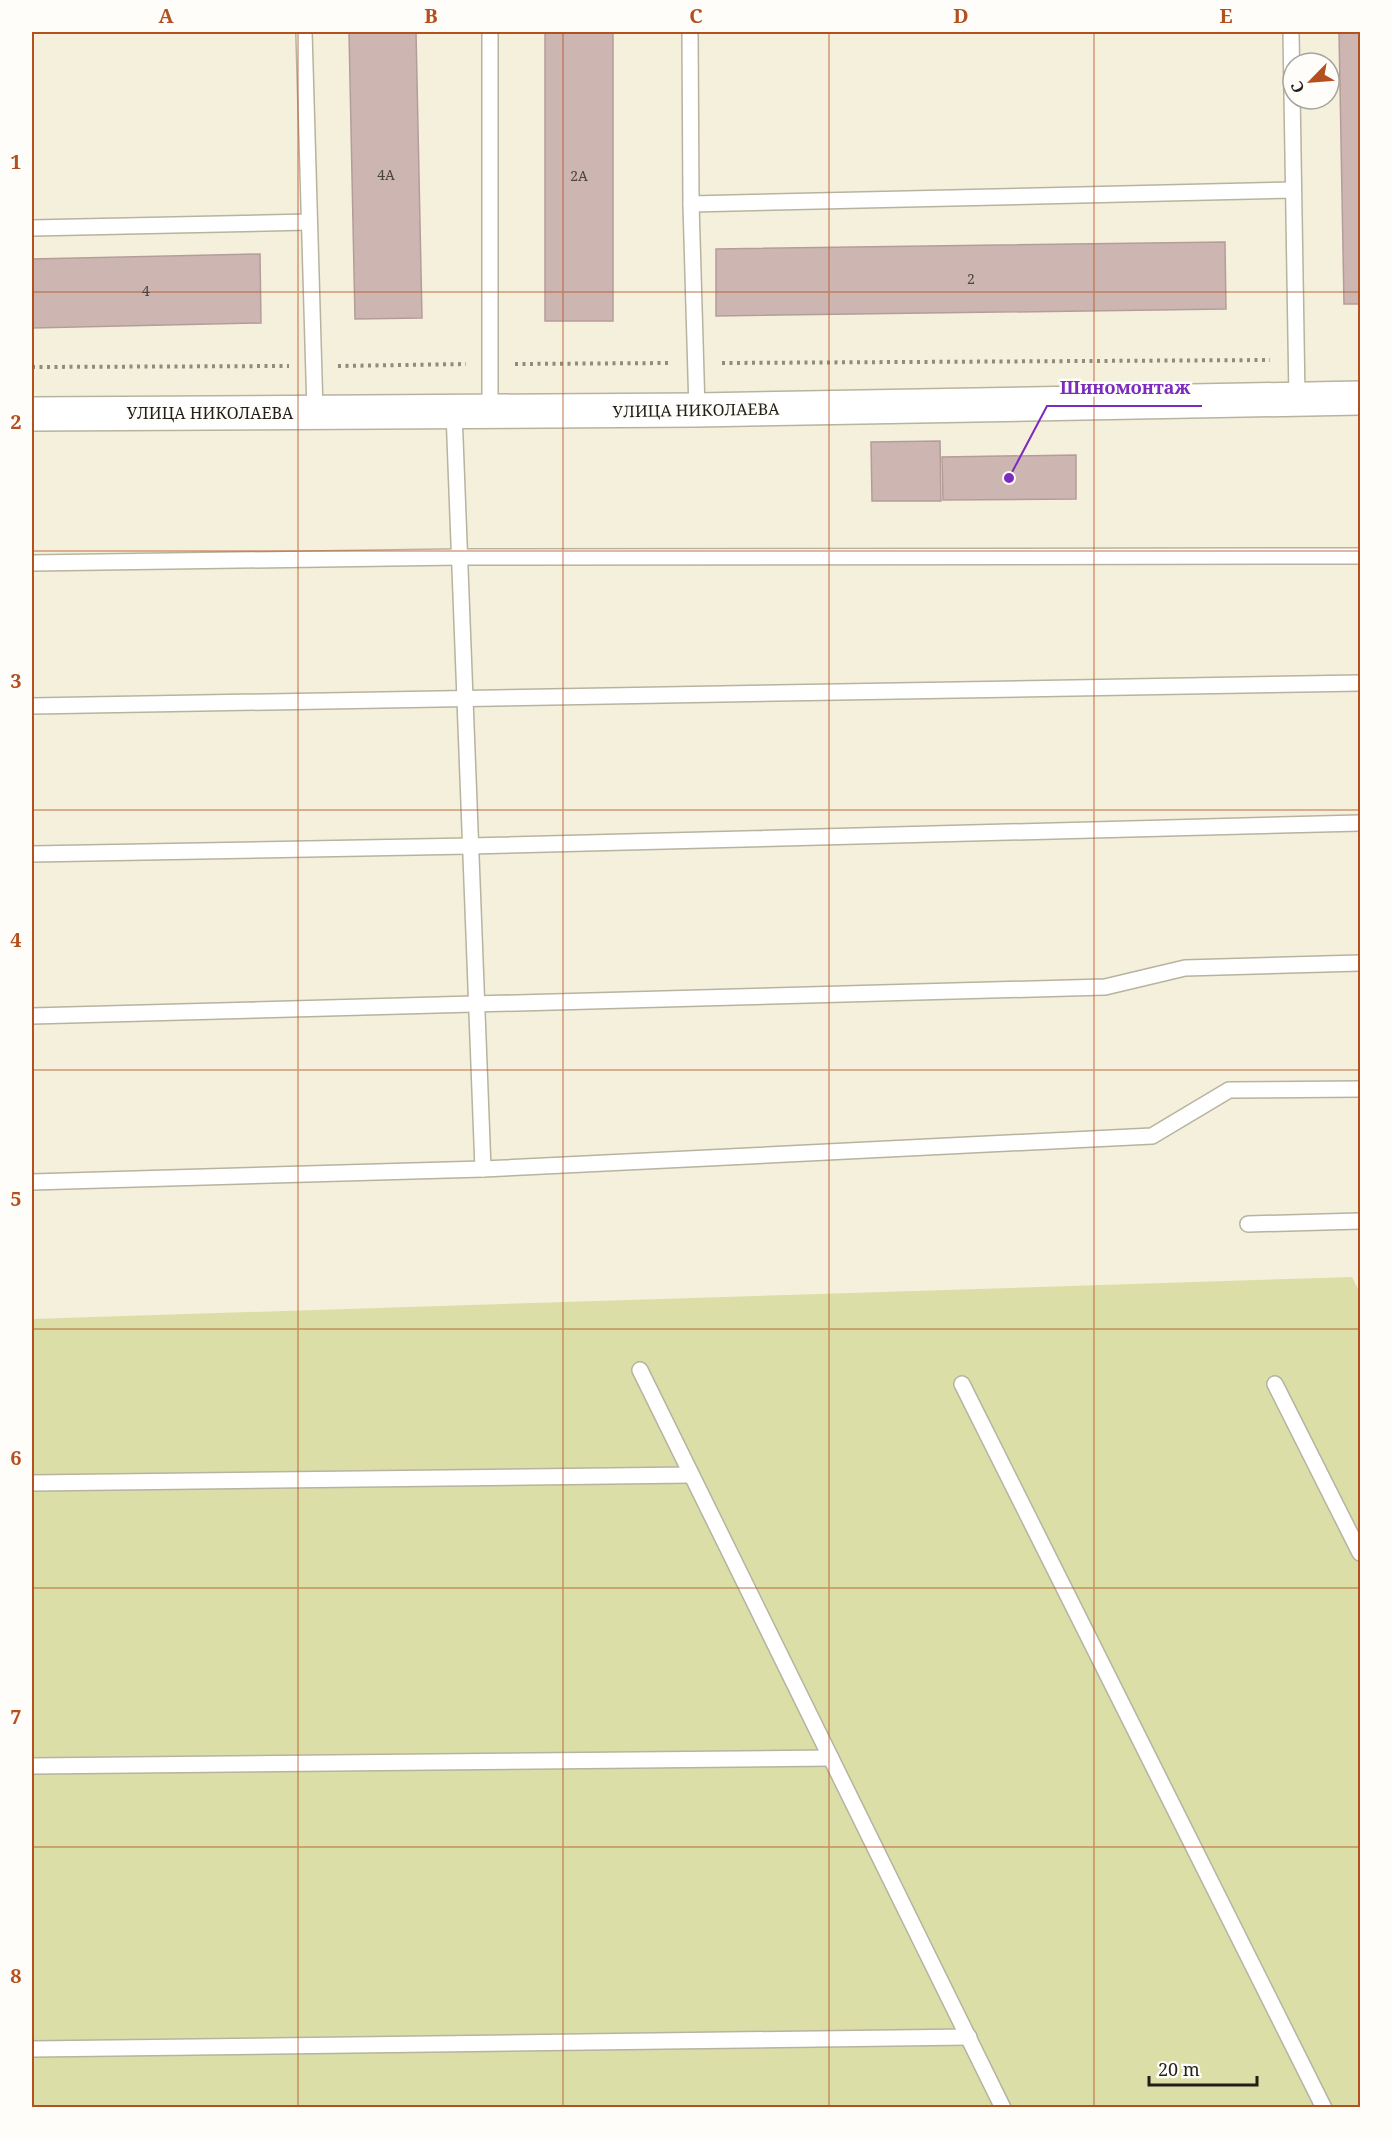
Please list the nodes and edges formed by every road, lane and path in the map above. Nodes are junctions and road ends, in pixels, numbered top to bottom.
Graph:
1 (304, 32) edge
2 (490, 32) edge
3 (690, 32) edge
4 (1291, 32) edge
5 (1293, 190) junction
6 (691, 204) junction
7 (309, 222) junction
8 (32, 228) edge
9 (1297, 398) junction
10 (1360, 398) edge
11 (697, 410) junction
12 (490, 411) junction
13 (315, 412) junction
14 (454, 412) junction
15 (32, 414) edge
16 (1360, 556) edge
17 (460, 557) junction
18 (32, 563) edge
19 (1360, 683) edge
20 (465, 699) junction
21 (32, 706) edge
22 (1360, 823) edge
23 (470, 846) junction
24 (32, 854) edge
25 (1360, 963) edge
26 (477, 1004) junction
27 (32, 1016) edge
28 (1360, 1089) edge
29 (483, 1169) junction
30 (32, 1182) edge
31 (1360, 1221) edge
32 (1248, 1224) dead end
33 (640, 1370) dead end
34 (962, 1384) dead end
35 (1275, 1384) dead end
36 (692, 1474) junction
37 (32, 1483) edge
38 (1360, 1553) edge
39 (831, 1758) junction
40 (32, 1766) edge
41 (969, 2037) junction
42 (32, 2049) edge
43 (1003, 2108) edge
44 (1324, 2108) edge

1 - 7 lane
2 - 12 lane
3 - 6 lane
4 - 5 lane
5 - 6 lane
5 - 9 lane
6 - 11 lane
7 - 8 lane
7 - 13 lane
9 - 10 main road, УЛИЦА НИКОЛАЕВА
9 - 11 main road, УЛИЦА НИКОЛАЕВА
11 - 12 main road, УЛИЦА НИКОЛАЕВА
12 - 14 main road, УЛИЦА НИКОЛАЕВА
13 - 14 main road, УЛИЦА НИКОЛАЕВА
13 - 15 main road, УЛИЦА НИКОЛАЕВА
14 - 17 lane
16 - 17 lane
17 - 18 lane
17 - 20 lane
19 - 20 lane
20 - 21 lane
20 - 23 lane
22 - 23 lane
23 - 24 lane
23 - 26 lane
25 - 26 lane
26 - 27 lane
26 - 29 lane
28 - 29 lane
29 - 30 lane
31 - 32 lane
33 - 36 lane
34 - 44 lane
35 - 38 lane
36 - 37 lane
36 - 39 lane
39 - 40 lane
39 - 41 lane
41 - 42 lane
41 - 43 lane

